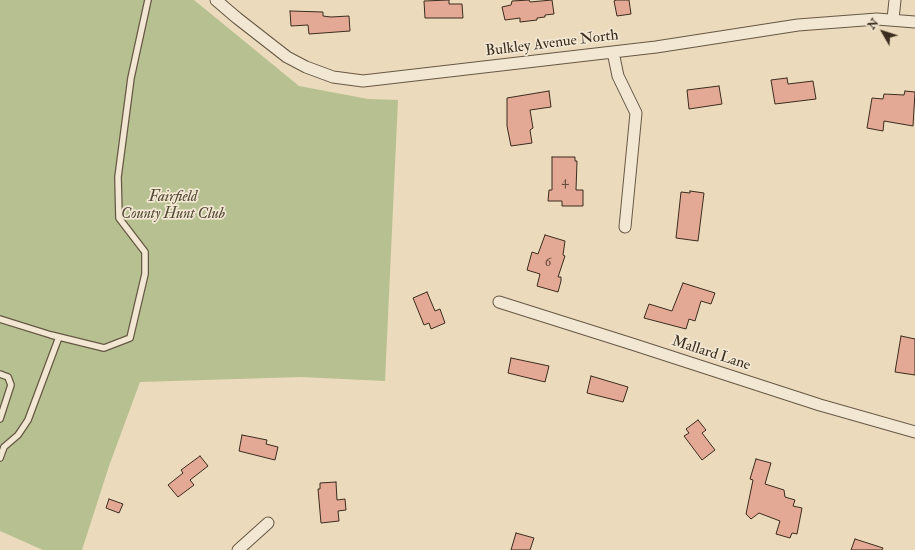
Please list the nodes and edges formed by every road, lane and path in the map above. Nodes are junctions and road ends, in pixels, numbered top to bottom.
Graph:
1 (148, 0) edge
2 (216, 0) edge
3 (895, 0) edge
4 (893, 20) junction
5 (915, 22) edge
6 (613, 52) junction
7 (625, 227) dead end
8 (499, 302) dead end
9 (0, 319) edge
10 (59, 337) junction
11 (0, 374) edge
12 (0, 419) edge
13 (915, 432) edge
14 (2, 446) edge
15 (0, 458) edge
16 (268, 523) dead end
17 (238, 550) edge

1 - 10 lane
2 - 6 street, Bulkley Avenue North
3 - 4 street
4 - 5 street, Bulkley Avenue North
4 - 6 street, Bulkley Avenue North
6 - 7 street
8 - 13 street, Mallard Lane
9 - 10 lane
10 - 14 lane
11 - 12 lane
14 - 15 lane
16 - 17 street

